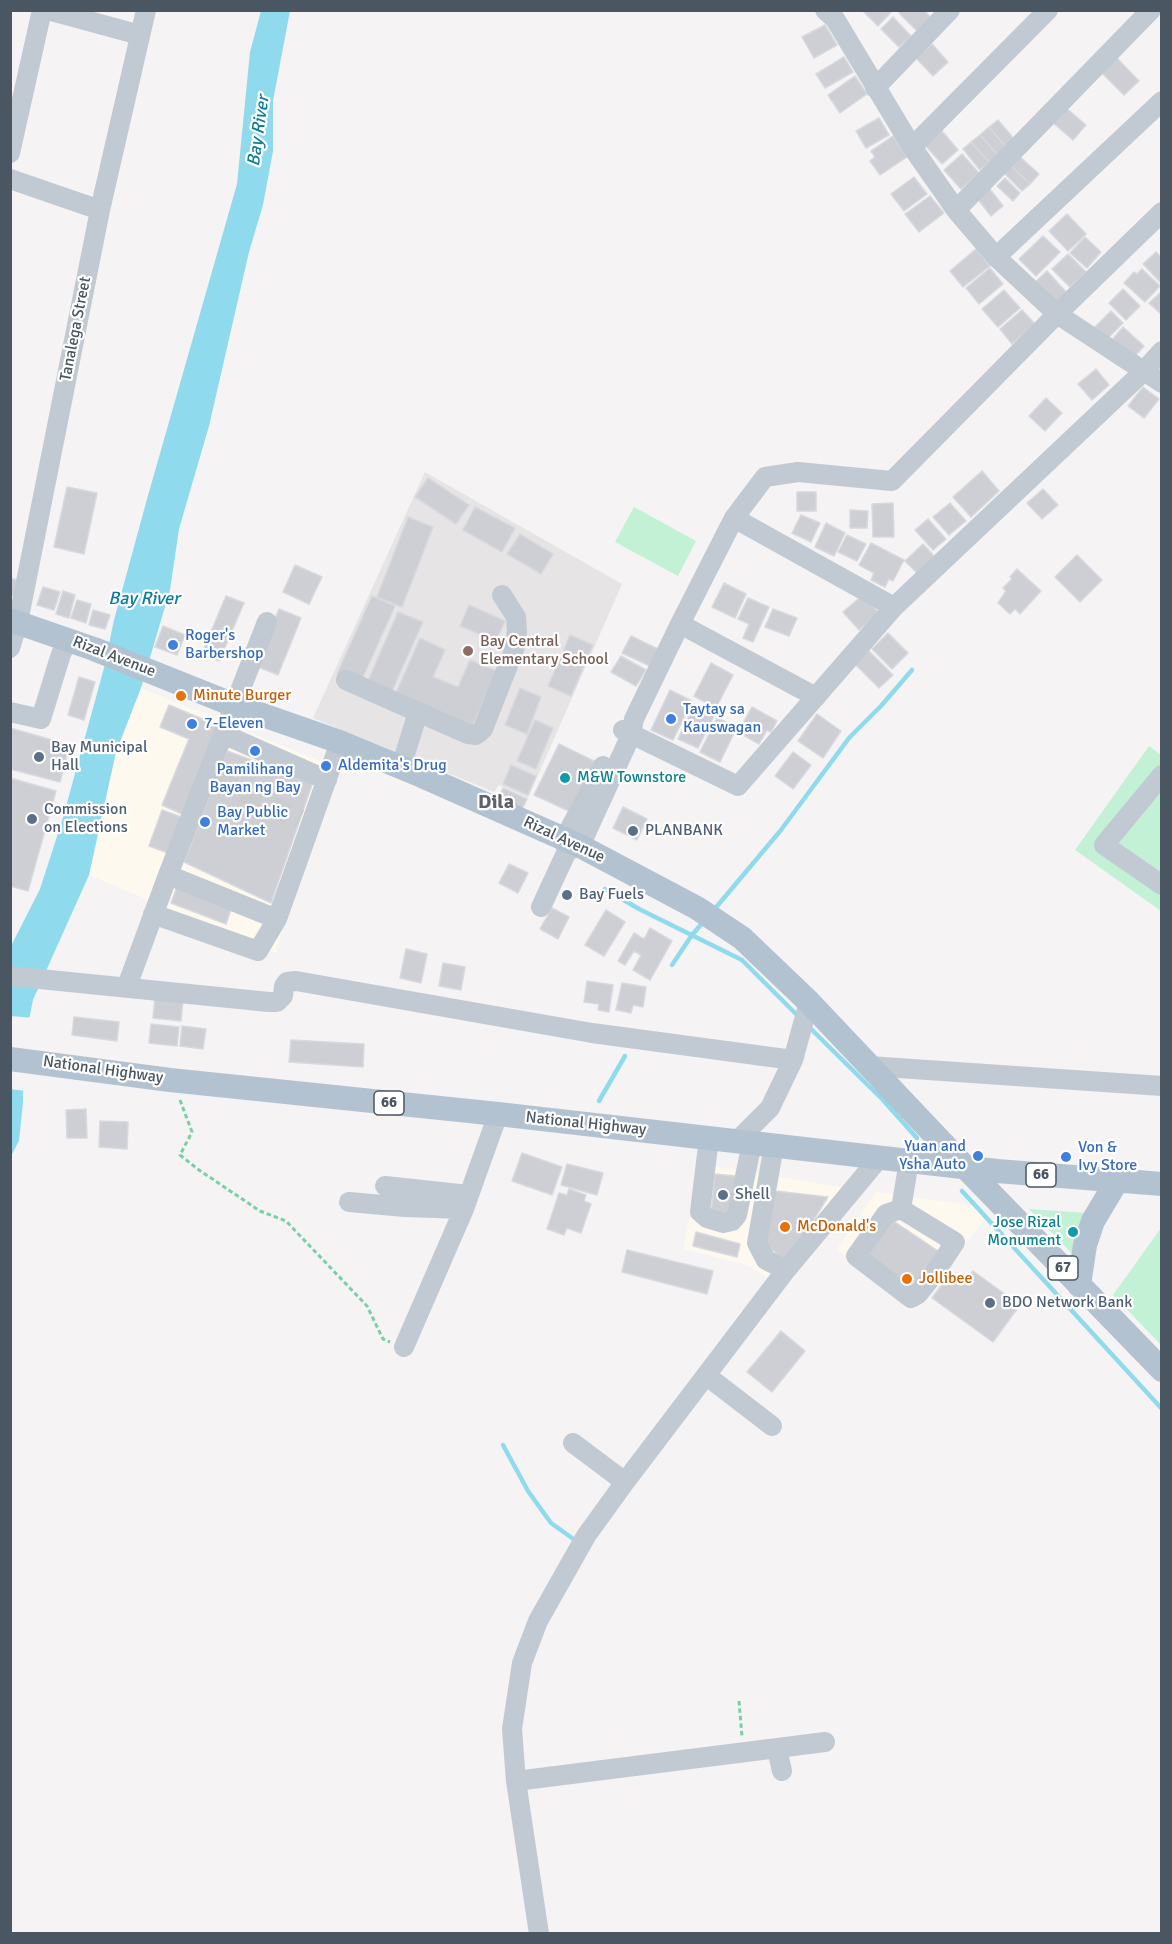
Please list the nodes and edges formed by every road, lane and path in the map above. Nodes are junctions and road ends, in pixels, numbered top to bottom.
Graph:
1 (42, 10) edge
2 (48, 10) edge
3 (146, 10) edge
4 (950, 10) edge
5 (1048, 10) edge
6 (1151, 10) edge
7 (834, 13) edge
8 (140, 35) junction
9 (875, 88) junction
10 (1161, 101) edge
11 (912, 147) junction
12 (10, 153) edge
13 (10, 179) edge
14 (100, 210) junction
15 (956, 210) junction
16 (1161, 212) edge
17 (996, 257) junction
18 (1057, 314) junction
19 (1161, 351) edge
20 (1143, 372) junction
21 (1161, 383) edge
22 (734, 518) junction
23 (502, 595) dead end
24 (894, 606) junction
25 (14, 621) edge
26 (267, 622) dead end
27 (680, 624) junction
28 (68, 639) junction
29 (10, 648) edge
30 (346, 680) dead end
31 (816, 697) junction
32 (234, 705) junction
33 (10, 712) edge
34 (418, 712) junction
35 (629, 728) junction
36 (223, 734) junction
37 (340, 742) junction
38 (401, 767) junction
39 (1161, 775) edge
40 (327, 780) junction
41 (571, 845) junction
42 (168, 875) junction
43 (1161, 885) edge
44 (541, 907) dead end
45 (153, 914) junction
46 (277, 920) junction
47 (10, 976) edge
48 (127, 986) junction
49 (809, 1002) junction
50 (10, 1059) edge
51 (793, 1060) junction
52 (869, 1066) junction
53 (170, 1080) junction
54 (1161, 1086) edge
55 (498, 1114) junction
56 (709, 1138) junction
57 (754, 1143) junction
58 (880, 1157) junction
59 (909, 1161) junction
60 (965, 1167) junction
61 (1118, 1179) junction
62 (1161, 1184) edge
63 (384, 1186) dead end
64 (349, 1202) dead end
65 (466, 1202) junction
66 (901, 1209) junction
67 (786, 1270) junction
68 (1079, 1285) junction
69 (404, 1347) joint
70 (1161, 1370) edge
71 (707, 1376) junction
72 (772, 1426) dead end
73 (573, 1443) dead end
74 (625, 1482) junction
75 (825, 1743) dead end
76 (777, 1749) junction
77 (782, 1771) dead end
78 (516, 1781) junction
79 (538, 1934) edge

1 - 12 street
2 - 8 street
3 - 8 street, Tanalega Street
4 - 9 street
5 - 11 street
6 - 15 street
7 - 9 street
8 - 14 street, Tanalega Street
9 - 11 street
10 - 17 street
11 - 15 street
13 - 14 street
14 - 25 street, Tanalega Street
15 - 17 street
16 - 18 street
17 - 18 street
18 - 20 street
18 - 22 street
19 - 20 street
20 - 21 street
20 - 24 street
22 - 24 street
22 - 27 street
23 - 34 street
24 - 31 street
25 - 28 main road, Rizal Avenue
25 - 29 street, Tanalega Street
26 - 32 street
27 - 31 street
27 - 35 street
28 - 32 main road, Rizal Avenue
28 - 33 street
30 - 34 street
31 - 35 street
32 - 36 street
32 - 37 main road, Rizal Avenue
34 - 38 street
35 - 41 street
36 - 40 street
36 - 42 street
37 - 38 main road, Rizal Avenue
37 - 40 street
38 - 41 main road, Rizal Avenue
39 - 43 street
40 - 46 street
41 - 44 street
41 - 49 main road, Rizal Avenue
42 - 45 street
42 - 46 street
45 - 46 street
45 - 48 street
47 - 48 street
48 - 51 street
49 - 51 street
49 - 52 main road, Rizal Avenue
50 - 53 main road, National Highway / 66
51 - 57 street
52 - 54 street
52 - 60 main road, Rizal Avenue
53 - 55 main road, National Highway / 66
53 - 69 path
55 - 56 main road, National Highway / 66
55 - 65 street
56 - 57 main road, National Highway / 66
56 - 57 street
57 - 58 main road, National Highway / 66
57 - 67 street
58 - 59 main road, National Highway / 66
58 - 67 street
59 - 60 main road, National Highway / 66
59 - 66 street
60 - 61 main road, National Highway / 66
60 - 68 main road, 67
61 - 62 main road, National Highway / 66
61 - 68 main road
63 - 65 street
64 - 65 street
65 - 69 street
66 - 66 street
67 - 71 street
68 - 70 main road, 67
71 - 72 street
71 - 74 street
73 - 74 street
74 - 78 street
75 - 76 street
76 - 77 street
76 - 78 street
78 - 79 street

